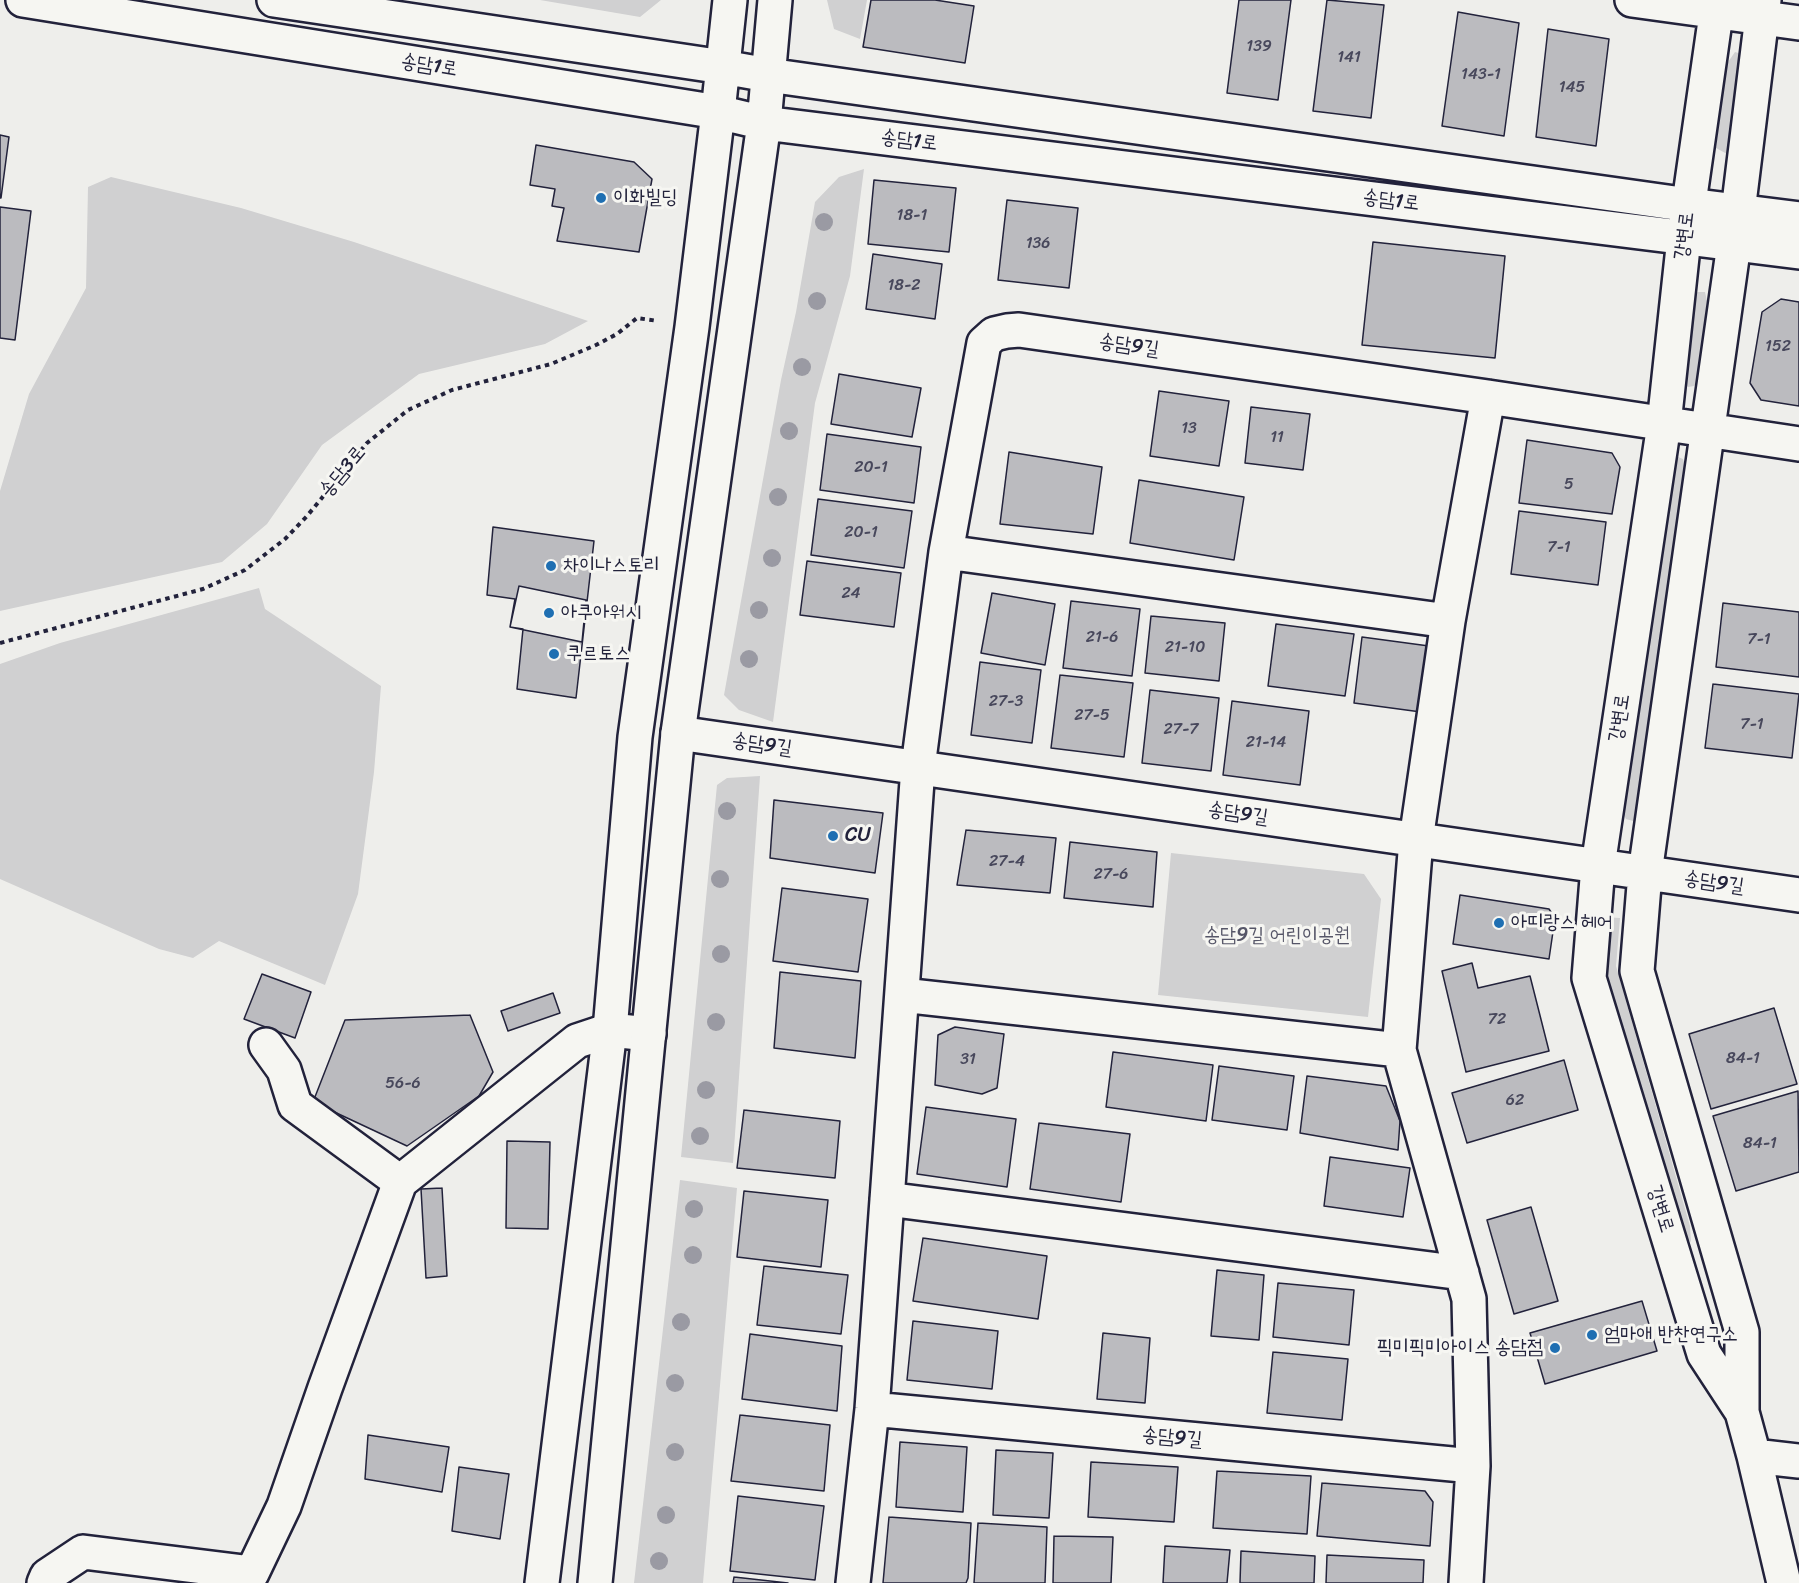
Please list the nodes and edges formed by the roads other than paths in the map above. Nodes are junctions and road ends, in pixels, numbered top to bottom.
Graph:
1 (23, 0) edge
2 (274, 0) edge
3 (730, 0) edge
4 (775, 0) edge
5 (1632, 0) edge
6 (1717, 6) edge
7 (1763, 9) edge
8 (1799, 23) edge
9 (723, 66) junction
10 (768, 75) junction
11 (718, 112) junction
12 (764, 123) junction
13 (1689, 206) junction
14 (1737, 211) junction
15 (1799, 219) edge
16 (1684, 238) junction
17 (1734, 244) junction
18 (1799, 252) edge
19 (1488, 397) junction
20 (1664, 424) junction
21 (1707, 429) junction
22 (1799, 444) edge
23 (946, 552) junction
24 (1448, 621) junction
25 (678, 733) junction
26 (918, 767) junction
27 (1416, 840) junction
28 (1598, 866) junction
29 (1645, 873) junction
30 (1799, 895) edge
31 (902, 994) junction
32 (610, 1030) junction
33 (649, 1034) junction
34 (266, 1045) dead end
35 (1399, 1050) junction
36 (400, 1182) junction
37 (887, 1199) junction
38 (1462, 1273) junction
39 (872, 1409) junction
40 (1742, 1412) junction
41 (1754, 1456) junction
42 (1799, 1461) edge
43 (1473, 1466) junction
44 (44, 1583) edge
45 (542, 1583) edge
46 (595, 1583) edge
47 (853, 1583) edge
48 (1466, 1583) edge
49 (1784, 1583) edge

1 - 11 main road, 송담1로
2 - 9 main road, 송담1로
3 - 9 main road
4 - 10 main road
5 - 6 main road
6 - 7 main road
6 - 13 main road, 강변로
7 - 8 main road
7 - 14 main road, 강변로
9 - 10 main road, 송담1로
9 - 11 main road
9 - 12 main road
10 - 12 main road
10 - 13 main road, 송담1로
11 - 12 main road, 송담1로
11 - 32 main road
12 - 16 main road, 송담1로
12 - 25 main road
13 - 14 main road, 송담1로
13 - 16 main road, 강변로
14 - 15 main road, 송담1로
14 - 17 main road, 강변로
16 - 17 main road, 송담1로
16 - 20 main road, 강변로
17 - 18 main road, 송담1로
17 - 21 main road, 강변로
19 - 20 main road, 송담9길
19 - 23 main road, 송담9길
19 - 24 main road
20 - 21 main road, 송담9길
20 - 28 main road, 강변로
21 - 22 main road, 송담9길
21 - 29 main road, 강변로
23 - 24 main road
23 - 26 main road, 송담9길
24 - 27 main road
25 - 26 main road, 송담9길
25 - 33 main road
26 - 27 main road, 송담9길
26 - 31 main road, 송담9길
27 - 28 main road, 송담9길
27 - 35 main road
28 - 29 main road, 송담9길
28 - 40 main road, 강변로
29 - 30 main road, 송담9길
29 - 40 main road, 강변로
31 - 35 main road
31 - 37 main road, 송담9길
32 - 33 main road
32 - 36 main road
32 - 45 main road
33 - 46 main road
34 - 36 main road
35 - 38 main road
36 - 44 main road
37 - 38 main road
37 - 39 main road, 송담9길
38 - 43 main road
39 - 43 main road, 송담9길
39 - 47 main road, 송담9길
40 - 41 main road, 강변로
41 - 42 main road
41 - 49 main road, 강변로
43 - 48 main road

